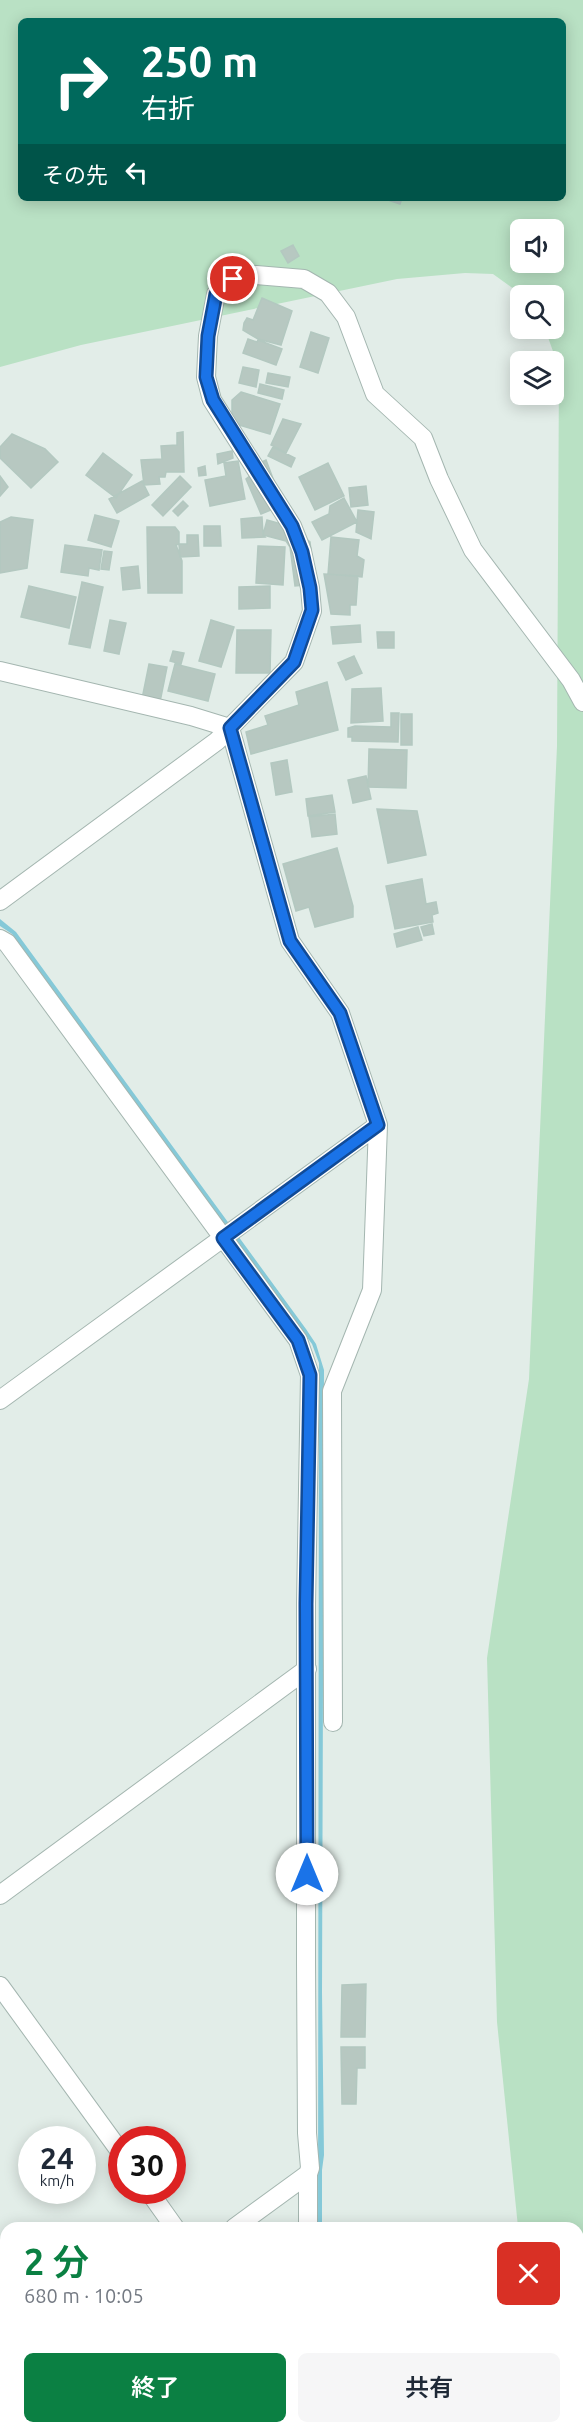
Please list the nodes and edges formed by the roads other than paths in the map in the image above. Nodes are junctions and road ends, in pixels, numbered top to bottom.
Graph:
1 (0, 671) edge
2 (583, 702) edge
3 (230, 728) junction
4 (0, 901) edge
5 (0, 939) edge
6 (378, 1125) junction
7 (223, 1238) junction
8 (0, 1400) edge
9 (307, 1669) junction
10 (333, 1722) dead end
11 (0, 1895) edge
12 (0, 1986) edge
13 (108, 2135) edge
14 (308, 2174) junction
15 (158, 2204) edge
16 (171, 2222) edge
17 (242, 2222) edge
18 (308, 2222) edge

1 - 3 street
2 - 3 street
3 - 4 street
3 - 6 street
5 - 7 street
6 - 7 street
6 - 10 street
7 - 8 street
7 - 9 street
9 - 11 street
9 - 14 street
12 - 13 street
14 - 17 street
14 - 18 street
15 - 16 street

